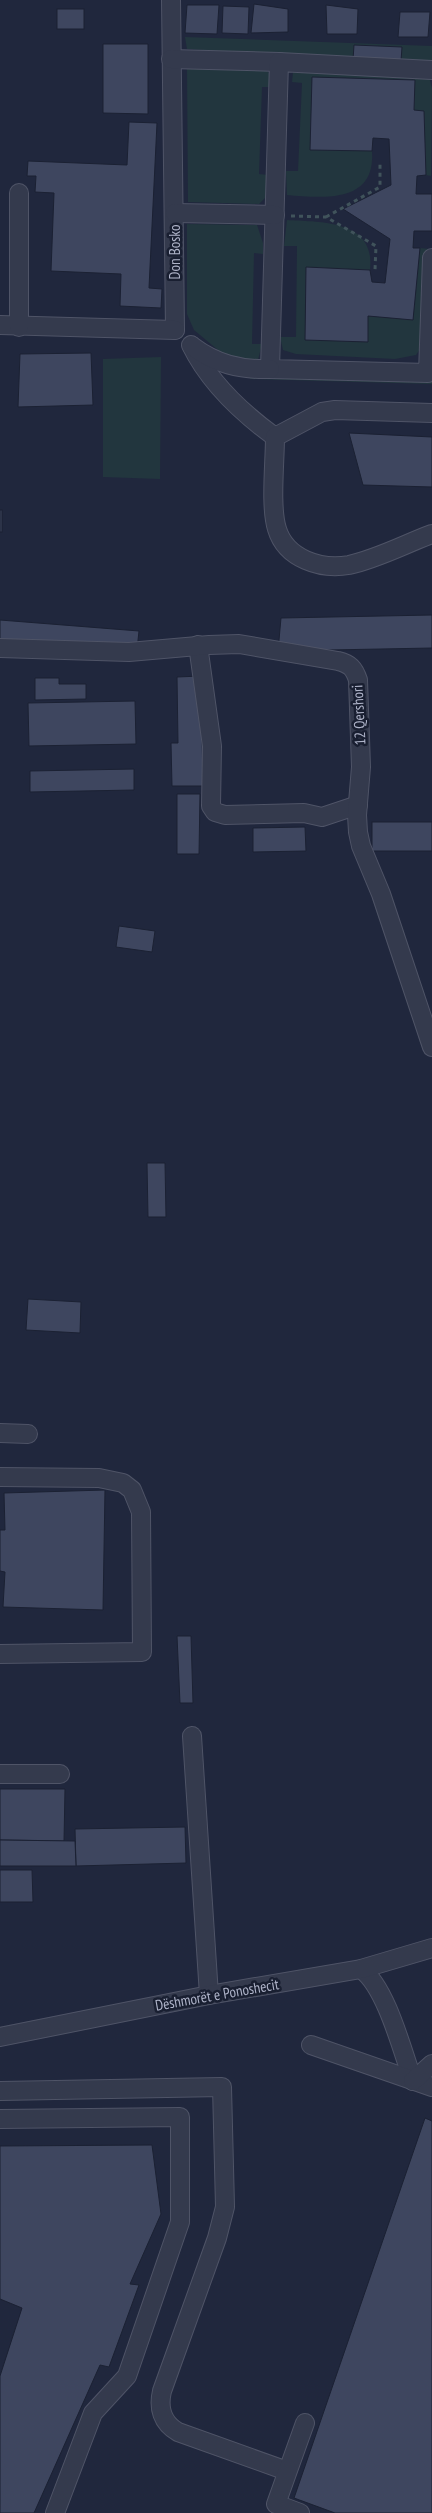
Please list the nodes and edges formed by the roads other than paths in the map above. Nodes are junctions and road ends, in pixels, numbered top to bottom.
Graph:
1 (171, 0) edge
2 (171, 59) junction
3 (280, 62) junction
4 (432, 70) edge
5 (19, 194) dead end
6 (175, 213) junction
7 (275, 215) junction
8 (432, 258) edge
9 (0, 325) edge
10 (19, 326) junction
11 (175, 330) junction
12 (191, 345) junction
13 (270, 369) junction
14 (430, 373) edge
15 (432, 413) edge
16 (275, 437) junction
17 (432, 534) edge
18 (198, 646) junction
19 (0, 648) edge
20 (358, 806) junction
21 (432, 1047) edge
22 (0, 1433) edge
23 (28, 1434) dead end
24 (0, 1477) edge
25 (0, 1654) edge
26 (192, 1736) dead end
27 (0, 1774) edge
28 (60, 1774) dead end
29 (432, 1948) edge
30 (360, 1969) junction
31 (208, 1995) junction
32 (0, 2037) edge
33 (311, 2045) dead end
34 (432, 2064) edge
35 (413, 2080) junction
36 (432, 2087) edge
37 (0, 2091) edge
38 (0, 2120) edge
39 (305, 2423) dead end
40 (287, 2472) junction
41 (55, 2513) edge
42 (300, 2513) edge

1 - 2 street, Don Bosko
2 - 3 street
2 - 6 street, Don Bosko
3 - 4 street
3 - 7 street
5 - 10 street
6 - 7 street
6 - 11 street, Don Bosko
7 - 13 street
8 - 14 street
9 - 10 street
10 - 11 street
11 - 12 street
12 - 13 street
12 - 16 street
13 - 14 street
15 - 16 street
16 - 17 street
18 - 19 street, 12 Qershori
18 - 20 street, 12 Qershori
18 - 20 street
20 - 21 street, 12 Qershori
22 - 23 street
24 - 25 street
26 - 31 street
27 - 28 street
29 - 30 street, Dëshmorët e Ponoshecit
30 - 31 street, Dëshmorët e Ponoshecit
30 - 35 street
31 - 32 street, Dëshmorët e Ponoshecit
33 - 35 street
34 - 35 street
35 - 36 street
37 - 40 street
38 - 41 street
39 - 40 street
40 - 42 street

